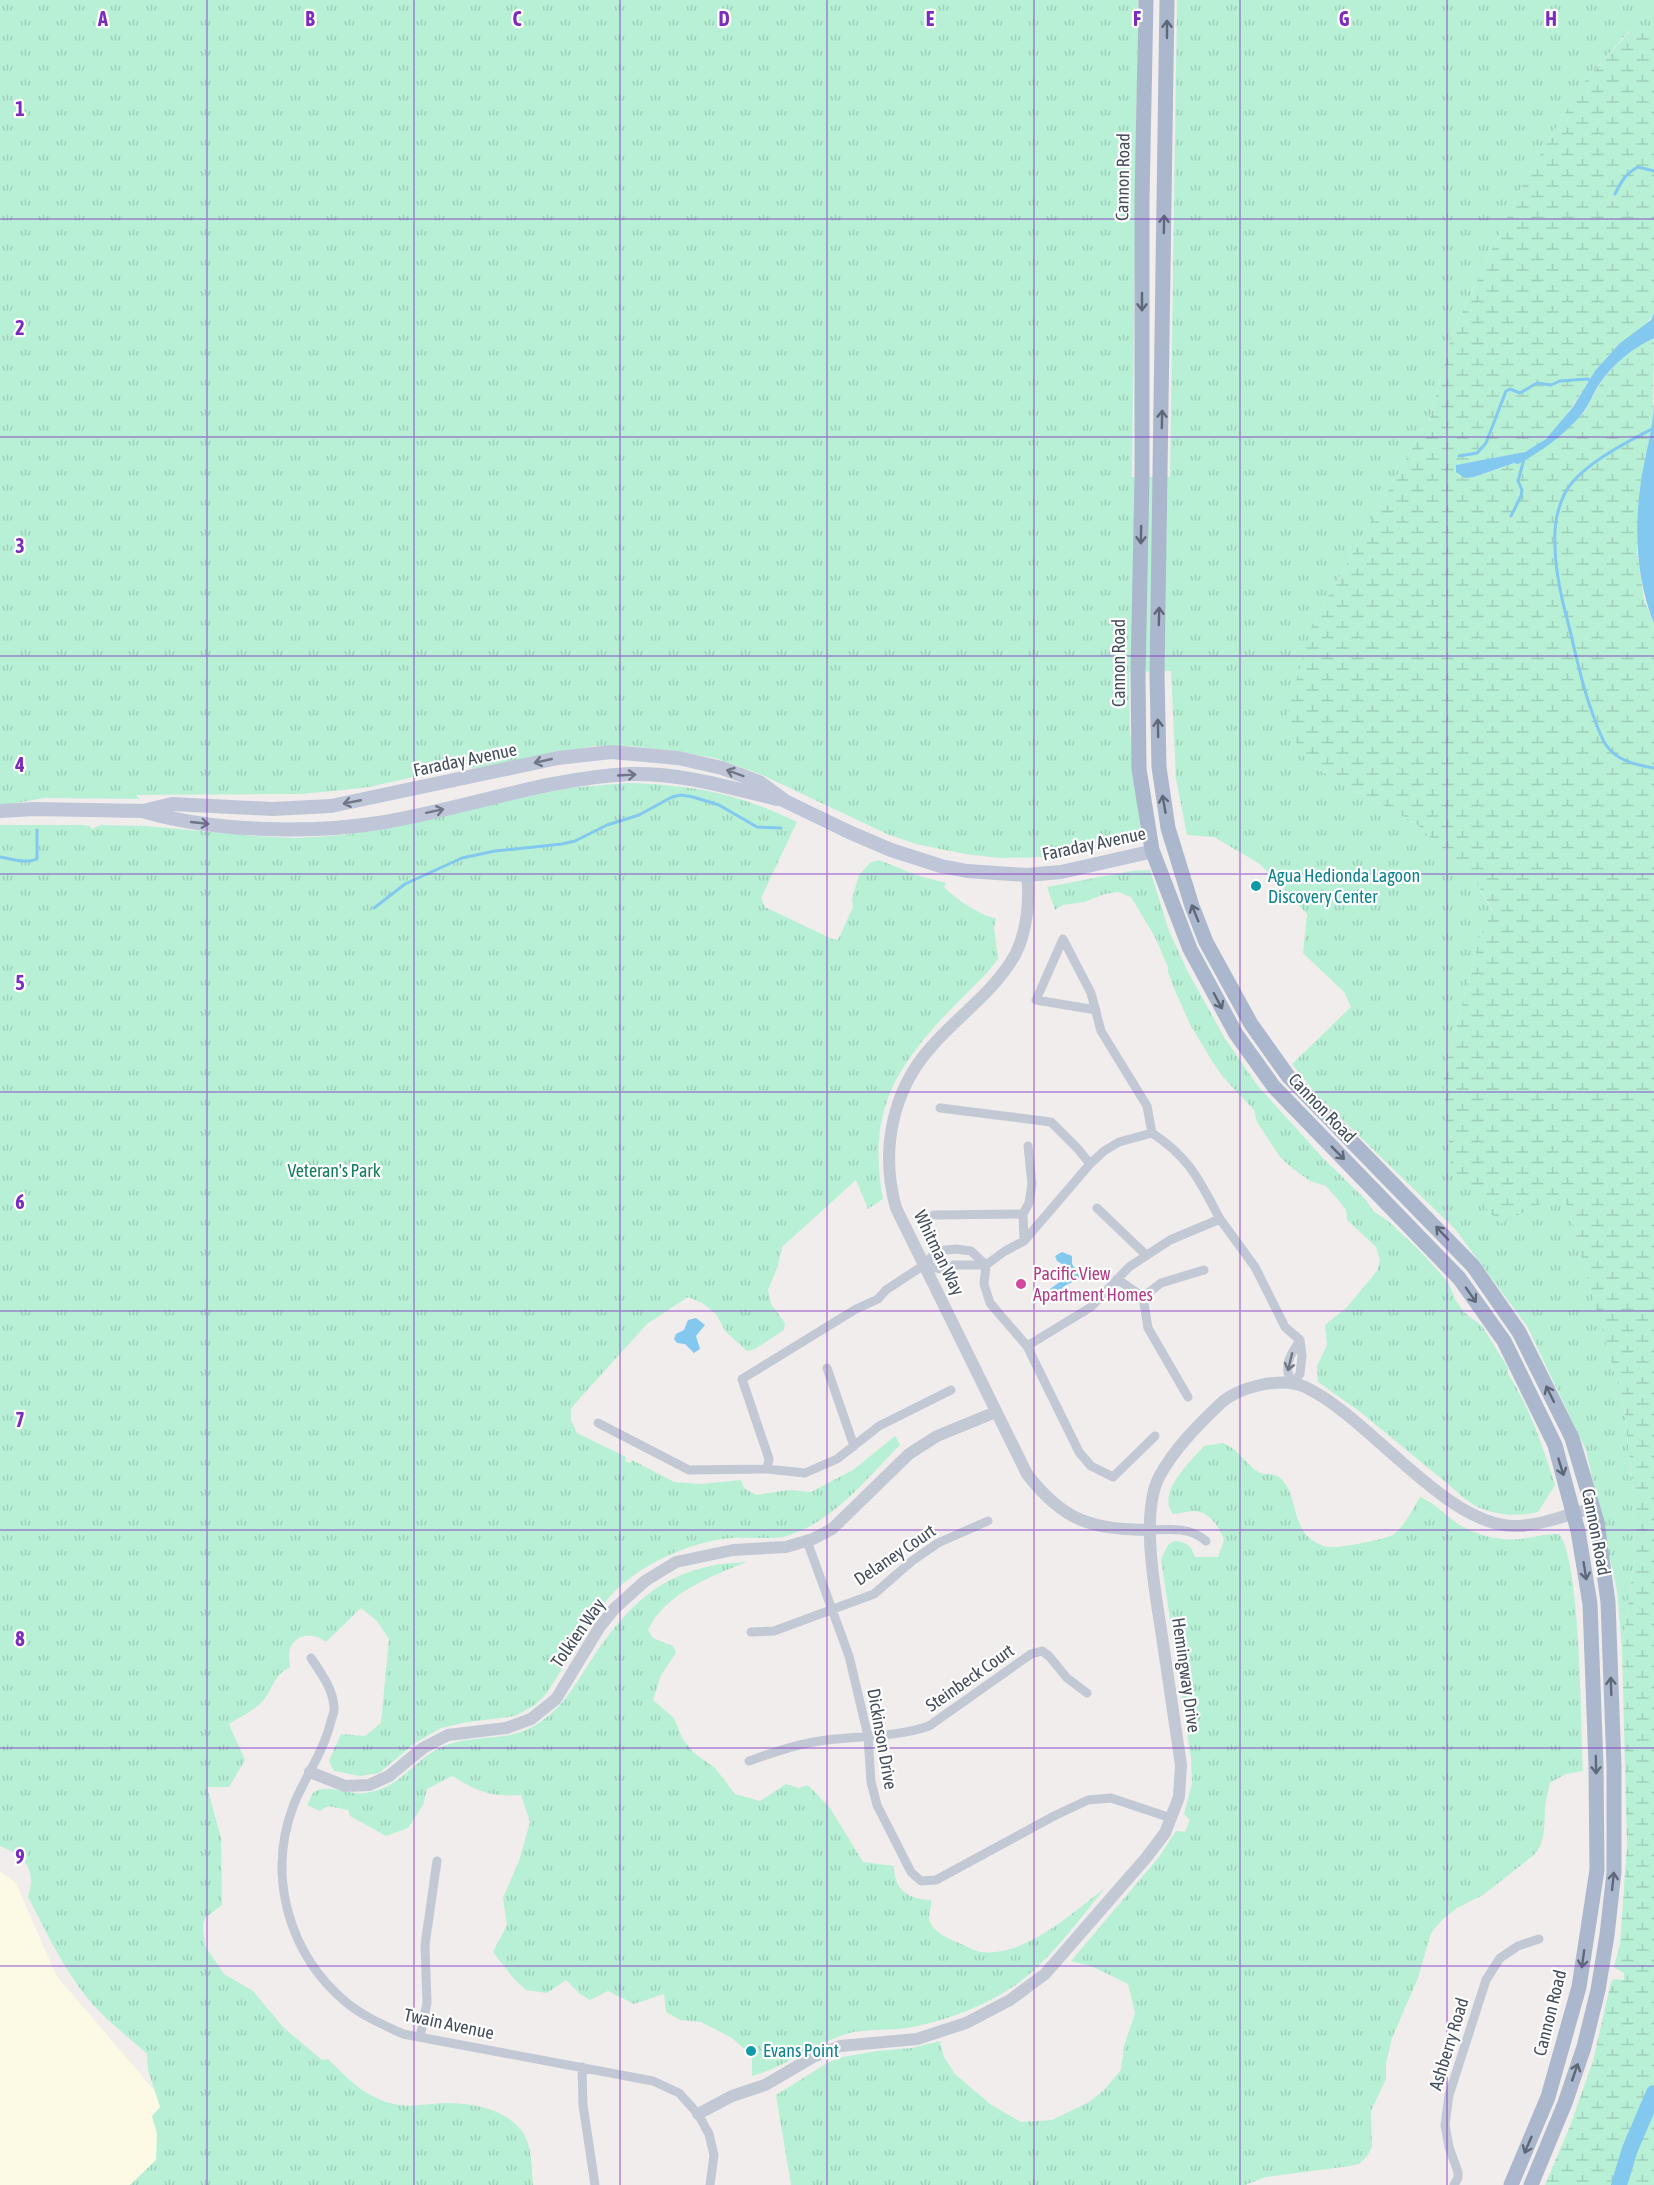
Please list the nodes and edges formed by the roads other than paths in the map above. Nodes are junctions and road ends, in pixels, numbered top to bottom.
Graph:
1 (1146, 0) edge
2 (1167, 0) edge
3 (785, 801) junction
4 (0, 811) edge
5 (143, 811) junction
6 (1172, 844) junction
7 (1149, 851) junction
8 (1027, 874) junction
9 (1096, 1010) junction
10 (940, 1108) dead end
11 (1152, 1133) junction
12 (1028, 1146) dead end
13 (1090, 1164) junction
14 (1097, 1208) dead end
15 (1023, 1214) junction
16 (934, 1215) dead end
17 (1220, 1219) junction
18 (1024, 1241) junction
19 (1146, 1255) junction
20 (924, 1265) junction
21 (986, 1265) junction
22 (1204, 1270) dead end
23 (1117, 1279) junction
24 (1143, 1297) junction
25 (1027, 1346) junction
26 (827, 1368) dead end
27 (1292, 1384) junction
28 (951, 1390) dead end
29 (1188, 1397) dead end
30 (996, 1412) junction
31 (598, 1423) dead end
32 (1155, 1436) dead end
33 (854, 1446) junction
34 (767, 1469) junction
35 (1593, 1508) junction
36 (1574, 1513) junction
37 (988, 1521) dead end
38 (1151, 1530) junction
39 (1206, 1540) dead end
40 (807, 1541) junction
41 (832, 1610) junction
42 (751, 1632) dead end
43 (311, 1658) dead end
44 (1087, 1693) dead end
45 (868, 1736) junction
46 (749, 1761) dead end
47 (310, 1772) junction
48 (1171, 1818) junction
49 (437, 1861) dead end
50 (1539, 1939) dead end
51 (420, 2037) junction
52 (582, 2067) junction
53 (698, 2114) junction
54 (595, 2185) edge
55 (710, 2185) edge
56 (1454, 2185) edge
57 (1511, 2185) edge
58 (1531, 2185) edge

1 -> 7 main road, Cannon Road
6 -> 2 main road, Cannon Road
5 -> 3 main road, Faraday Avenue
3 -> 5 main road, Faraday Avenue
3 - 8 main road, Faraday Avenue
4 - 5 main road, Faraday Avenue
6 - 7 main road, Faraday Avenue
35 -> 6 main road, Cannon Road
7 - 8 main road, Faraday Avenue
7 -> 36 main road, Cannon Road
8 - 20 street, Whitman Way
9 - 9 street
9 - 11 street
10 - 13 street
11 - 13 street
11 - 17 street
12 - 15 street
13 - 18 street
14 - 19 street
15 - 16 street
15 - 18 street
17 - 19 street
17 - 27 street
18 - 21 street
19 - 23 street
20 - 21 street
20 - 21 street
20 - 30 street, Whitman Way
20 - 34 street
21 - 25 street
22 - 24 street
23 - 24 street
23 - 25 street
24 - 29 street
25 - 32 street
26 - 33 street
27 - 36 street, Hemingway Drive
27 - 38 street, Hemingway Drive
28 - 33 street
30 - 38 street, Whitman Way
30 - 40 street, Tolkien Way
31 - 34 street
33 - 34 street
35 - 36 street, Hemingway Drive
58 -> 35 main road, Cannon Road
36 -> 57 main road, Cannon Road
37 - 41 street, Delaney Court
38 - 39 street, Whitman Way
38 - 48 street, Hemingway Drive
40 - 41 street, Dickinson Drive
40 - 47 street, Tolkien Way
41 - 42 street, Delaney Court
41 - 45 street, Dickinson Drive
43 - 47 street, Twain Avenue
44 - 45 street, Steinbeck Court
45 - 46 street, Steinbeck Court
45 - 48 street, Dickinson Drive
47 - 51 street, Twain Avenue
48 - 53 street, Hemingway Drive
49 - 51 street
50 - 56 street, Ashberry Road
51 - 52 street, Twain Avenue
52 - 53 street, Twain Avenue
52 - 54 street
53 - 55 street, Twain Avenue

